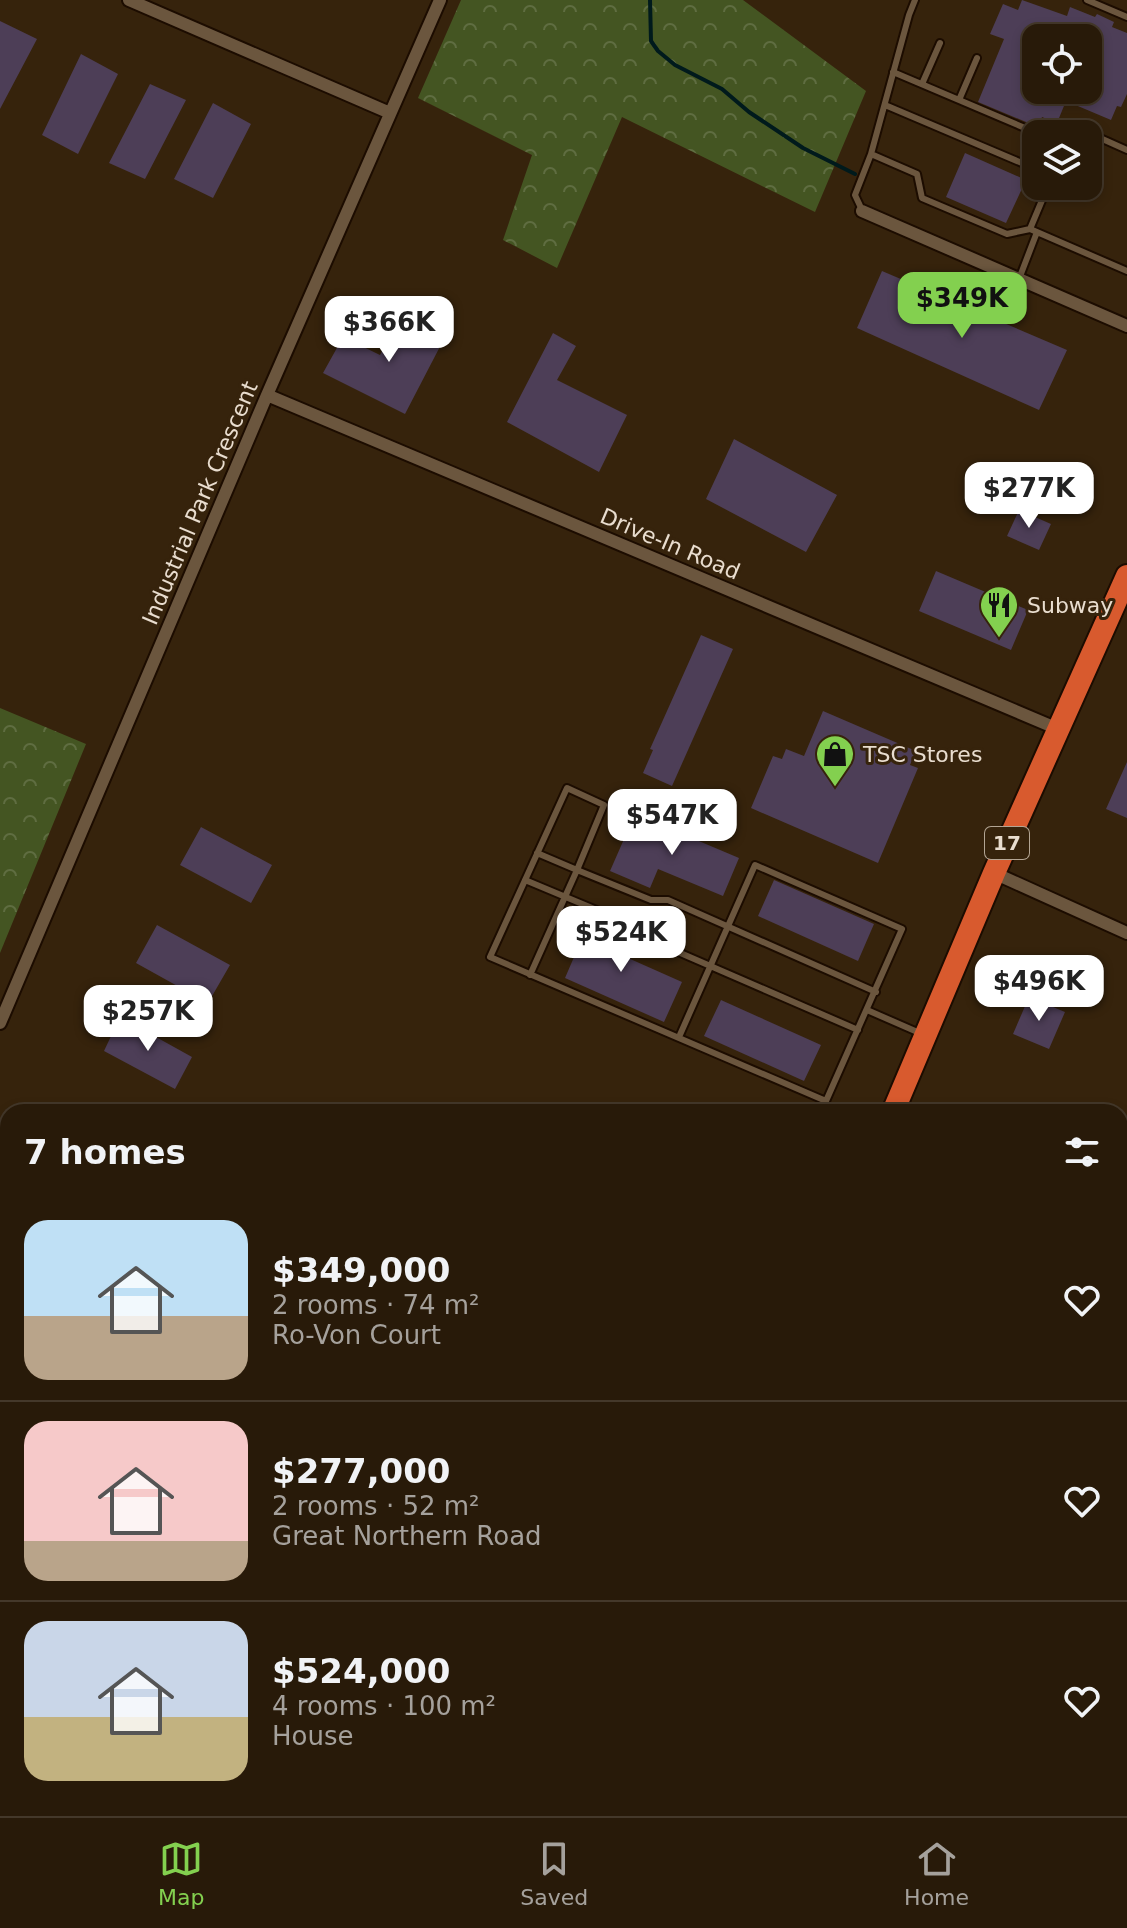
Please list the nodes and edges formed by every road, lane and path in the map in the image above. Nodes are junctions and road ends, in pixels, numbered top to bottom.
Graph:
1 (129, 0) edge
2 (440, 0) edge
3 (1087, 0) edge
4 (1108, 0) edge
5 (912, 1) edge
6 (1105, 8) junction
7 (1127, 17) edge
8 (940, 43) dead end
9 (977, 58) dead end
10 (893, 72) junction
11 (922, 84) junction
12 (959, 100) junction
13 (885, 105) junction
14 (390, 113) junction
15 (1022, 127) edge
16 (1102, 139) edge
17 (1127, 139) edge
18 (1125, 149) edge
19 (871, 154) junction
20 (1022, 163) edge
21 (1044, 200) edge
22 (862, 211) joint
23 (1034, 230) junction
24 (1127, 271) edge
25 (1019, 279) junction
26 (1127, 326) edge
27 (267, 395) junction
28 (1127, 576) edge
29 (1121, 604) edge
30 (1058, 729) junction
31 (537, 853) junction
32 (577, 870) junction
33 (994, 873) junction
34 (525, 880) junction
35 (564, 896) junction
36 (728, 927) junction
37 (1127, 933) edge
38 (711, 966) junction
39 (530, 975) junction
40 (876, 992) junction
41 (867, 1010) junction
42 (0, 1023) edge
43 (858, 1030) junction
44 (925, 1035) junction
45 (679, 1037) junction
46 (896, 1104) edge

1 - 14 street
2 - 14 street, Industrial Park Crescent
3 - 6 lane
4 - 6 lane
5 - 10 lane
6 - 7 lane
8 - 11 lane
9 - 12 lane
10 - 11 lane
10 - 13 lane
11 - 12 lane
12 - 15 lane
13 - 19 lane
13 - 20 lane
14 - 27 street, Industrial Park Crescent
16 - 18 lane
17 - 18 lane
19 - 22 lane
19 - 23 lane
21 - 23 lane
22 - 25 street
23 - 24 lane
23 - 25 lane
25 - 26 street
27 - 30 street, Drive-In Road
27 - 42 street, Industrial Park Crescent
28 - 29 highway, 17
29 - 30 highway, 17
30 - 33 highway, 17
31 - 32 lane
31 - 32 lane
31 - 34 lane
32 - 35 lane
32 - 36 lane
33 - 37 street
33 - 44 highway, 17
34 - 35 lane
34 - 39 lane
35 - 38 lane
35 - 39 lane
36 - 38 lane
36 - 40 lane
36 - 40 lane
38 - 43 lane
38 - 45 lane
39 - 45 lane
40 - 41 lane
41 - 43 lane
41 - 44 lane
43 - 45 lane
44 - 46 highway, 17

